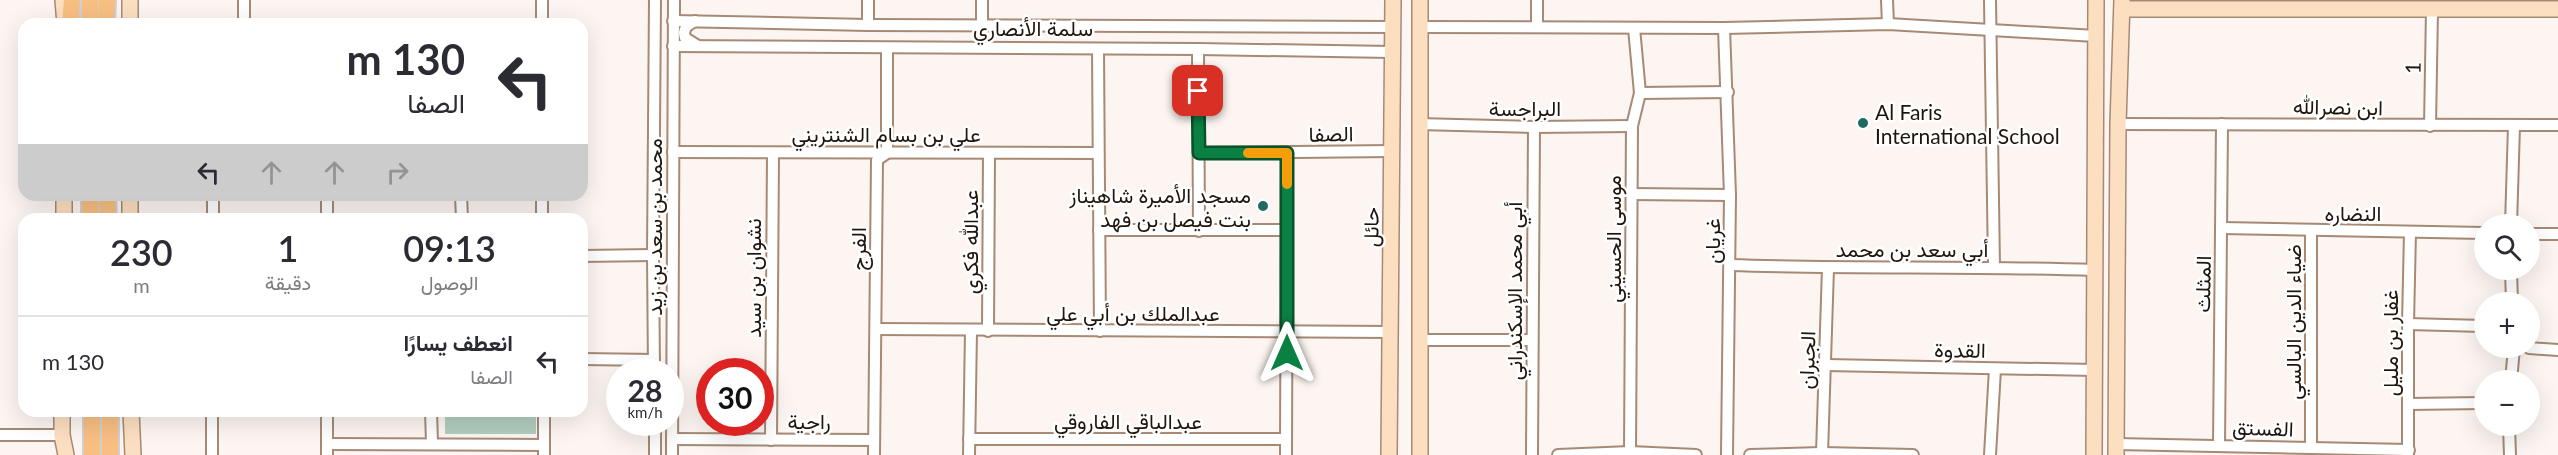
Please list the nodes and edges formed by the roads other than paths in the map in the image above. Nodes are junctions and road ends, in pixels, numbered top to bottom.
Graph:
1 (63, 0) edge
2 (72, 0) edge
3 (90, 0) edge
4 (107, 0) edge
5 (130, 0) edge
6 (244, 0) edge
7 (542, 0) edge
8 (655, 0) edge
9 (674, 0) edge
10 (868, 0) edge
11 (982, 0) edge
12 (1393, 0) edge
13 (1420, 0) edge
14 (1537, 0) edge
15 (1887, 0) edge
16 (1990, 0) edge
17 (2096, 0) edge
18 (2122, 4) edge
19 (2385, 5) edge
20 (2500, 5) edge
21 (2558, 9) edge
22 (2432, 10) junction
23 (64, 18) edge
24 (70, 18) edge
25 (90, 18) edge
26 (106, 18) edge
27 (130, 18) edge
28 (244, 18) edge
29 (542, 18) edge
30 (673, 21) junction
31 (696, 21) junction
32 (1888, 24) junction
33 (868, 25) junction
34 (982, 26) junction
35 (1537, 26) junction
36 (1392, 27) junction
37 (1420, 27) junction
38 (1634, 28) junction
39 (1724, 28) junction
40 (1989, 31) junction
41 (2096, 36) junction
42 (673, 46) junction
43 (698, 46) junction
44 (887, 48) junction
45 (1098, 49) junction
46 (1198, 49) junction
47 (1392, 52) junction
48 (1728, 92) junction
49 (1640, 93) junction
50 (1418, 124) junction
51 (2118, 124) junction
52 (2222, 124) junction
53 (1632, 126) junction
54 (2430, 126) junction
55 (2514, 126) junction
56 (2558, 126) edge
57 (1533, 127) junction
58 (1392, 151) junction
59 (673, 153) junction
60 (773, 153) junction
61 (887, 153) junction
62 (988, 153) junction
63 (1098, 153) junction
64 (1199, 153) junction
65 (1287, 153) junction
66 (1631, 194) junction
67 (1730, 195) junction
68 (2511, 214) edge
69 (2222, 228) junction
70 (1099, 230) junction
71 (1287, 230) junction
72 (1199, 231) junction
73 (2311, 231) junction
74 (2410, 232) junction
75 (2474, 233) edge
76 (2540, 234) edge
77 (2558, 234) edge
78 (653, 255) junction
79 (588, 256) edge
80 (1730, 265) junction
81 (1994, 267) junction
82 (1828, 268) junction
83 (2094, 270) junction
84 (2408, 324) junction
85 (2474, 326) edge
86 (876, 329) junction
87 (971, 331) junction
88 (988, 331) junction
89 (1100, 332) junction
90 (1287, 332) junction
91 (1390, 332) junction
92 (1420, 340) junction
93 (1532, 340) junction
94 (2540, 349) edge
95 (2558, 350) edge
96 (654, 358) edge
97 (588, 359) edge
98 (606, 359) edge
99 (1826, 365) junction
100 (1995, 369) junction
101 (2094, 370) junction
102 (2474, 403) edge
103 (2409, 404) junction
104 (62, 417) edge
105 (92, 417) edge
106 (110, 417) edge
107 (131, 417) edge
108 (212, 417) edge
109 (327, 417) edge
110 (431, 417) edge
111 (544, 417) edge
112 (0, 435) edge
113 (62, 435) junction
114 (655, 436) edge
115 (2509, 436) edge
116 (672, 439) junction
117 (969, 439) junction
118 (1286, 439) junction
119 (771, 440) junction
120 (874, 440) junction
121 (432, 443) junction
122 (2219, 445) junction
123 (2311, 448) junction
124 (327, 449) edge
125 (544, 450) edge
126 (2116, 450) edge
127 (1630, 452) junction
128 (2408, 452) edge
129 (1822, 453) junction
130 (60, 455) edge
131 (66, 455) edge
132 (92, 455) edge
133 (110, 455) edge
134 (131, 455) edge
135 (212, 455) edge
136 (655, 455) edge
137 (672, 455) edge
138 (874, 455) edge
139 (969, 455) edge
140 (1286, 455) edge
141 (1389, 455) edge
142 (1420, 455) edge
143 (1532, 455) edge
144 (1558, 455) edge
145 (1696, 455) edge
146 (1727, 455) edge
147 (1750, 455) edge
148 (1912, 455) edge
149 (1990, 455) edge
150 (2094, 455) edge
151 (2510, 455) edge

1 - 23 street
2 - 24 main road
3 - 25 main road
4 - 26 main road
5 - 27 street
6 - 28 street
7 - 29 street
8 - 78 street, محمد بن سعد بن زيد
9 - 30 street, محمد بن سعد بن زيد
10 - 33 street
11 - 34 street
12 - 36 street, حائل
13 - 37 street
14 - 35 street
15 - 32 street
16 - 40 street
17 - 41 street
18 - 19 street
18 - 51 street
19 - 22 street
20 - 21 street
20 - 22 street
22 - 54 street, 1
30 - 31 street, سلمة الأنصاري
30 - 42 street, محمد بن سعد بن زيد
31 - 33 street, سلمة الأنصاري
31 - 43 street
32 - 39 street
32 - 40 street
33 - 34 street, سلمة الأنصاري
34 - 36 street, سلمة الأنصاري
35 - 37 street
35 - 38 street
36 - 47 street, حائل
37 - 50 street
38 - 39 street
38 - 49 street, موسى الحسيني
39 - 48 street, غريان
40 - 41 street
40 - 81 street
41 - 83 street
42 - 43 street, سلمة الأنصاري
42 - 59 street, محمد بن سعد بن زيد
43 - 44 street, سلمة الأنصاري
44 - 45 street, سلمة الأنصاري
44 - 61 street, الفرج
45 - 46 street, سلمة الأنصاري
45 - 63 street
46 - 47 street, سلمة الأنصاري
46 - 64 street
47 - 58 street, حائل
48 - 49 street
48 - 67 street, غريان
49 - 53 street, موسى الحسيني
50 - 57 street, البراجسة
50 - 92 street
51 - 52 street, ابن نصرالله
51 - 126 street
52 - 54 street, ابن نصرالله
52 - 69 street, المثلث
53 - 57 street, البراجسة
53 - 66 street, موسى الحسيني
54 - 55 street, ابن نصرالله
55 - 56 street, ابن نصرالله
55 - 68 street
57 - 93 street, أبي محمد الإسكندراني
58 - 65 street, الصفا
58 - 91 street, حائل
59 - 60 street, علي بن بسام الشنتريني
59 - 116 street, محمد بن سعد بن زيد
60 - 61 street, علي بن بسام الشنتريني
60 - 119 street, نشوان بن سيد
61 - 62 street, علي بن بسام الشنتريني
61 - 86 street, الفرج
62 - 63 street, علي بن بسام الشنتريني
62 - 88 street, عبدالله فكري
63 - 70 street
64 - 65 street, الصفا
64 - 72 street
65 - 71 street
66 - 67 street
66 - 127 street, موسى الحسيني
67 - 80 street, غريان
69 - 73 street, النضاره
69 - 122 street, المثلث
70 - 72 street
70 - 89 street
71 - 72 street
71 - 90 street
73 - 74 street, النضاره
73 - 123 street, ضياء الدين البالسي
74 - 75 street, النضاره
74 - 84 street, غفار بن مليل
76 - 77 street
78 - 79 street
78 - 96 street, محمد بن سعد بن زيد
80 - 82 street, أبي سعد بن محمد
80 - 146 street, غريان
81 - 82 street, أبي سعد بن محمد
81 - 83 street, أبي سعد بن محمد
82 - 99 street, الجبران
83 - 101 street
84 - 85 street
84 - 103 street, غفار بن مليل
86 - 87 street, عبدالملك بن أبي علي
86 - 120 street, الفرج
87 - 88 street, عبدالملك بن أبي علي
87 - 117 street
88 - 89 street, عبدالملك بن أبي علي
89 - 90 street, عبدالملك بن أبي علي
90 - 91 street, عبدالملك بن أبي علي
90 - 118 street
91 - 141 street, حائل
92 - 93 street
92 - 142 street
93 - 143 street, أبي محمد الإسكندراني
94 - 95 street
97 - 98 street
99 - 100 street, القدوة
99 - 129 street, الجبران
100 - 101 street, القدوة
100 - 149 street
101 - 150 street
102 - 103 street
103 - 128 street, غفار بن مليل
104 - 113 street
105 - 132 main road
106 - 133 main road
107 - 134 street
108 - 135 street
109 - 124 street
110 - 121 street
111 - 125 street
112 - 113 street
113 - 130 street
113 - 131 street
114 - 136 street
115 - 151 street
116 - 119 street, راجية
116 - 137 street, محمد بن سعد بن زيد
117 - 118 street, عبدالباقي الفاروقي
117 - 139 street
118 - 140 street
119 - 120 street, راجية
120 - 138 street, الفرج
121 - 124 street
121 - 125 street
122 - 123 street, الفستق
122 - 126 street, الفستق
123 - 128 street, الفستق
127 - 144 street
127 - 145 street
129 - 147 street
129 - 148 street

